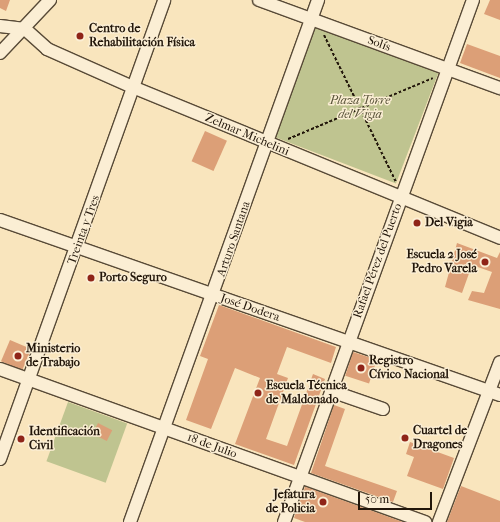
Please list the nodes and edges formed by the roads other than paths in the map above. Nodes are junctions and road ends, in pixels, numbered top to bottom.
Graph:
1 (50, 0) edge
2 (164, 0) edge
3 (259, 0) edge
4 (318, 0) edge
5 (473, 0) edge
6 (315, 20) junction
7 (0, 26) edge
8 (25, 28) junction
9 (0, 53) edge
10 (446, 71) junction
11 (135, 88) junction
12 (500, 88) edge
13 (269, 145) junction
14 (401, 196) junction
15 (0, 220) edge
16 (500, 238) edge
17 (77, 248) junction
18 (214, 295) junction
19 (348, 341) junction
20 (500, 362) edge
21 (0, 369) edge
22 (29, 379) junction
23 (331, 391) junction
24 (494, 393) edge
25 (383, 408) dead end
26 (166, 428) junction
27 (0, 459) edge
28 (301, 478) junction
29 (130, 522) edge
30 (284, 522) edge
31 (425, 522) edge
32 (439, 522) edge

1 - 8 street
2 - 11 street, Treinta y Tres
3 - 6 street, Solís
4 - 6 street, Arturo Santana
5 - 10 street, Rafael Pérez del Puerto
6 - 10 street, Solís
6 - 13 street, Arturo Santana
7 - 8 street
8 - 9 street
8 - 11 street, Zelmar Michelini
10 - 12 street, Solís
10 - 14 street, Rafael Pérez del Puerto
11 - 13 street, Zelmar Michelini
11 - 17 street, Treinta y Tres
13 - 14 street, Zelmar Michelini
13 - 18 street, Arturo Santana
14 - 16 street, Zelmar Michelini
14 - 19 street, Rafael Pérez del Puerto
15 - 17 street, José Dodera
17 - 18 street, José Dodera
17 - 22 street, Treinta y Tres
18 - 19 street, José Dodera
18 - 26 street, Arturo Santana
19 - 23 street, Rafael Pérez del Puerto
19 - 24 street, José Dodera
20 - 24 street
21 - 22 street, 18 de Julio
22 - 26 street, 18 de Julio
22 - 27 street, Treinta y Tres
23 - 25 street
23 - 28 street, Rafael Pérez del Puerto
24 - 32 street
26 - 28 street, 18 de Julio
26 - 29 street, Arturo Santana
28 - 30 street, Rafael Pérez del Puerto
28 - 31 street, 18 de Julio

